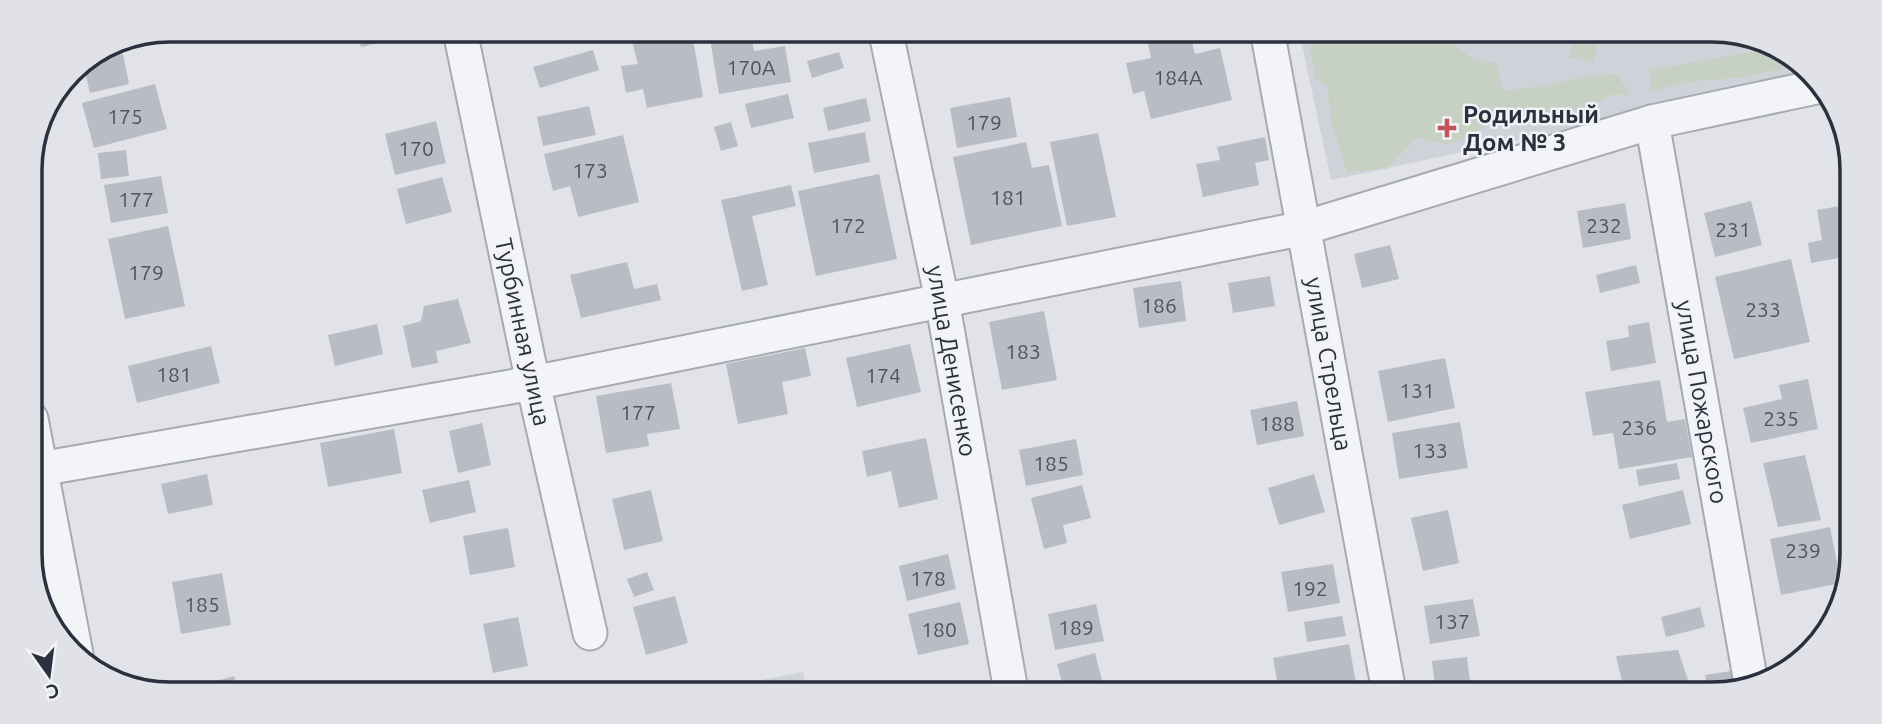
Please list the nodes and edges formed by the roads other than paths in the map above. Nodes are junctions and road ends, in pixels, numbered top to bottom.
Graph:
1 (462, 42) edge
2 (888, 42) edge
3 (1269, 42) edge
4 (1810, 88) edge
5 (1652, 122) junction
6 (1304, 228) junction
7 (942, 300) junction
8 (533, 383) junction
9 (42, 469) edge
10 (42, 479) edge
11 (590, 633) dead end
12 (73, 636) edge
13 (1750, 676) edge
14 (1009, 682) edge
15 (1387, 682) edge

1 - 8 street, Турбинная улица
2 - 7 street, улица Денисенко
3 - 6 street, улица Стрельца
4 - 5 street
5 - 6 street
5 - 13 street, улица Пожарского
6 - 7 street
6 - 15 street, улица Стрельца
7 - 8 street
7 - 14 street, улица Денисенко
8 - 9 street
8 - 11 street, Турбинная улица
10 - 12 street

